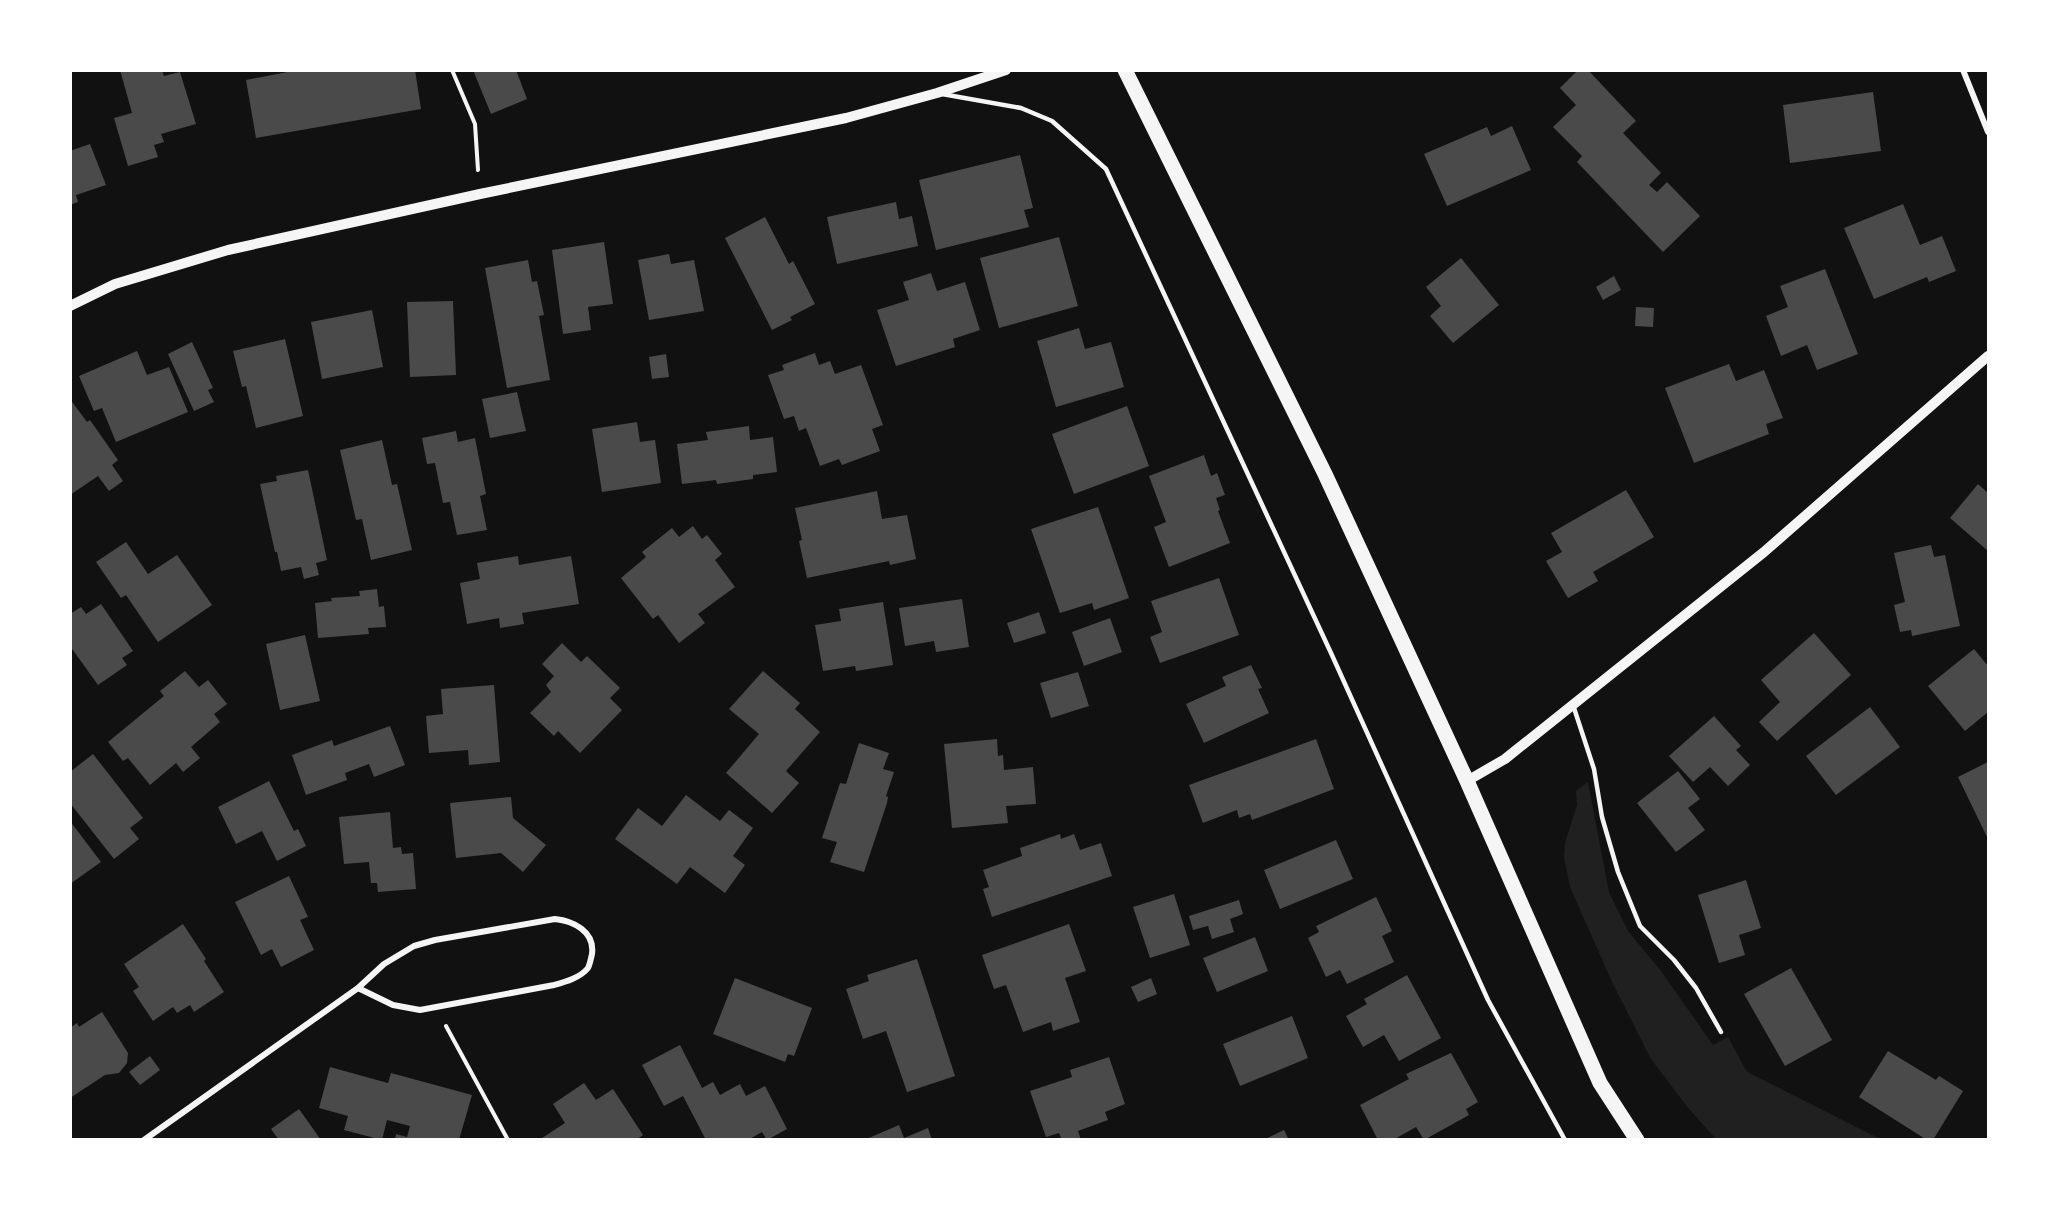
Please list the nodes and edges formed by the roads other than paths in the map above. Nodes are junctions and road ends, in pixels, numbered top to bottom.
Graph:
1 (1006, 70) edge
2 (1125, 70) edge
3 (1963, 70) edge
4 (937, 93) junction
5 (1989, 132) edge
6 (70, 306) edge
7 (1989, 356) edge
8 (1573, 705) junction
9 (1467, 781) junction
10 (358, 988) junction
11 (1721, 1032) dead end
12 (144, 1140) edge
13 (1565, 1140) edge
14 (1637, 1140) edge

1 - 4 street
2 - 9 main road
3 - 5 street
4 - 6 street
4 - 13 lane
7 - 8 street
8 - 9 street
8 - 11 lane
9 - 14 main road
10 - 10 street
10 - 12 street

